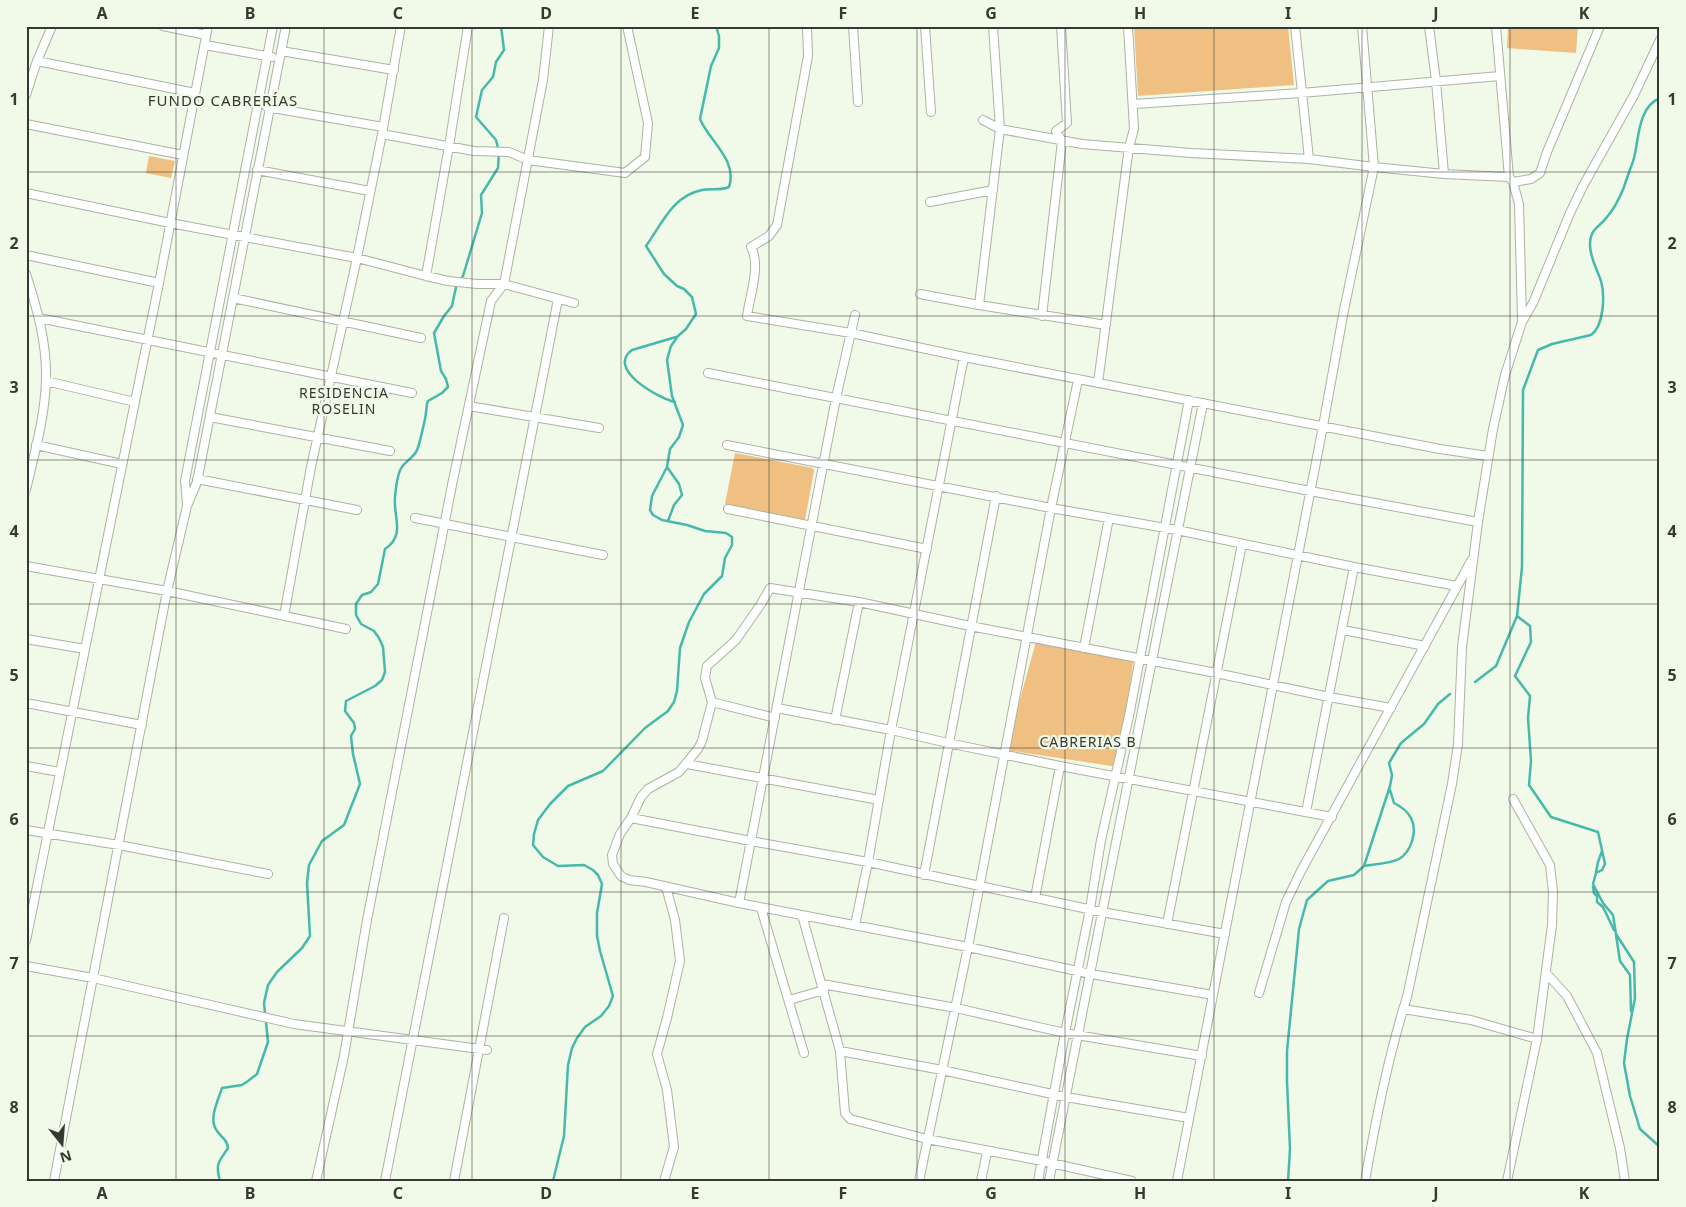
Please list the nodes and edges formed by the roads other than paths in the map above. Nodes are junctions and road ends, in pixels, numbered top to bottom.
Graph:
1 (52, 26) edge
2 (163, 26) edge
3 (208, 26) edge
4 (274, 26) edge
5 (286, 26) edge
6 (401, 26) edge
7 (468, 26) edge
8 (549, 26) edge
9 (627, 26) edge
10 (807, 26) edge
11 (853, 26) edge
12 (925, 26) edge
13 (993, 26) edge
14 (1060, 26) edge
15 (1128, 26) edge
16 (1295, 26) edge
17 (1362, 26) edge
18 (1429, 26) edge
19 (1496, 26) edge
20 (1600, 26) edge
21 (206, 35) junction
22 (1660, 40) edge
23 (204, 44) junction
24 (280, 54) junction
25 (268, 56) junction
26 (37, 61) junction
27 (394, 70) junction
28 (1500, 76) junction
29 (1436, 81) junction
30 (1368, 87) junction
31 (195, 92) junction
32 (1301, 93) junction
33 (26, 95) edge
34 (858, 102) dead end
35 (1134, 104) junction
36 (258, 105) junction
37 (270, 107) junction
38 (931, 112) dead end
39 (984, 120) dead end
40 (26, 124) edge
41 (1000, 129) junction
42 (382, 130) junction
43 (1062, 141) junction
44 (449, 146) junction
45 (1129, 147) junction
46 (183, 155) junction
47 (1309, 159) junction
48 (528, 160) junction
49 (1374, 167) junction
50 (257, 170) junction
51 (1444, 174) junction
52 (1511, 179) junction
53 (993, 190) junction
54 (370, 191) junction
55 (26, 193) edge
56 (930, 202) dead end
57 (170, 223) junction
58 (232, 234) junction
59 (245, 237) junction
60 (26, 255) edge
61 (357, 258) junction
62 (26, 274) edge
63 (426, 276) junction
64 (159, 283) junction
65 (504, 284) junction
66 (920, 294) dead end
67 (233, 298) junction
68 (558, 299) junction
69 (574, 303) dead end
70 (979, 305) junction
71 (855, 315) dead end
72 (1042, 316) junction
73 (39, 318) junction
74 (343, 322) junction
75 (1522, 322) junction
76 (1106, 325) junction
77 (851, 333) junction
78 (420, 338) dead end
79 (148, 339) junction
80 (210, 351) junction
81 (222, 354) junction
82 (964, 358) junction
83 (708, 372) dead end
84 (331, 376) junction
85 (1078, 380) junction
86 (46, 381) junction
87 (1098, 383) junction
88 (412, 392) dead end
89 (836, 398) junction
90 (1189, 400) junction
91 (135, 402) junction
92 (1203, 403) junction
93 (469, 406) junction
94 (210, 417) junction
95 (535, 417) junction
96 (951, 421) junction
97 (1324, 426) junction
98 (599, 428) dead end
99 (318, 437) junction
100 (1064, 443) junction
101 (36, 444) junction
102 (727, 445) dead end
103 (390, 451) dead end
104 (1488, 456) junction
105 (824, 462) junction
106 (122, 464) junction
107 (1176, 464) junction
108 (1189, 467) junction
109 (197, 479) junction
110 (940, 485) junction
111 (26, 490) edge
112 (1310, 491) junction
113 (996, 496) junction
114 (305, 500) junction
115 (187, 506) junction
116 (1051, 508) junction
117 (728, 509) dead end
118 (357, 510) dead end
119 (414, 518) dead end
120 (1110, 518) junction
121 (1478, 522) junction
122 (445, 524) junction
123 (812, 527) junction
124 (1165, 528) junction
125 (1177, 530) junction
126 (512, 537) junction
127 (1242, 544) junction
128 (927, 550) junction
129 (603, 555) dead end
130 (1298, 556) junction
131 (1474, 557) junction
132 (26, 566) edge
133 (1354, 567) junction
134 (100, 580) junction
135 (1457, 586) junction
136 (167, 591) junction
137 (800, 592) junction
138 (859, 602) junction
139 (915, 614) junction
140 (284, 616) junction
141 (970, 626) junction
142 (346, 629) dead end
143 (1343, 630) junction
144 (1027, 636) junction
145 (26, 638) edge
146 (1425, 646) junction
147 (1084, 648) junction
148 (84, 649) junction
149 (1140, 658) junction
150 (1152, 661) junction
151 (1216, 673) junction
152 (1274, 685) junction
153 (1329, 698) junction
154 (712, 702) junction
155 (26, 703) edge
156 (777, 708) junction
157 (1391, 708) junction
158 (72, 712) junction
159 (775, 718) junction
160 (835, 720) junction
161 (142, 725) junction
162 (892, 730) junction
163 (948, 743) junction
164 (1005, 755) junction
165 (687, 764) junction
166 (26, 766) edge
167 (1060, 766) junction
168 (60, 772) junction
169 (1116, 776) junction
170 (1128, 778) junction
171 (763, 780) junction
172 (1194, 791) junction
173 (1513, 799) dead end
174 (879, 800) junction
175 (1251, 801) junction
176 (1306, 812) junction
177 (1332, 817) junction
178 (630, 818) junction
179 (26, 830) edge
180 (48, 833) junction
181 (751, 842) junction
182 (119, 845) junction
183 (868, 862) junction
184 (268, 874) dead end
185 (924, 875) junction
186 (979, 886) junction
187 (666, 887) junction
188 (30, 898) edge
189 (1035, 898) junction
190 (739, 904) junction
191 (761, 908) junction
192 (1090, 909) junction
193 (1102, 912) junction
194 (802, 915) junction
195 (504, 918) dead end
196 (1167, 924) junction
197 (855, 925) junction
198 (1225, 934) junction
199 (26, 941) edge
200 (968, 947) junction
201 (26, 966) edge
202 (1078, 971) junction
203 (1546, 973) junction
204 (1091, 974) junction
205 (93, 978) junction
206 (823, 987) junction
207 (1259, 993) dead end
208 (1213, 995) junction
209 (789, 1000) junction
210 (956, 1008) junction
211 (1403, 1009) junction
212 (348, 1032) junction
213 (1065, 1033) junction
214 (1079, 1034) junction
215 (1537, 1039) junction
216 (411, 1040) junction
217 (483, 1049) junction
218 (840, 1051) junction
219 (804, 1052) dead end
220 (1202, 1056) junction
221 (942, 1070) junction
222 (1054, 1095) junction
223 (1066, 1097) junction
224 (1189, 1118) junction
225 (927, 1139) junction
226 (987, 1152) junction
227 (1042, 1161) junction
228 (1053, 1164) junction
229 (54, 1181) edge
230 (316, 1181) edge
231 (384, 1181) edge
232 (454, 1181) edge
233 (664, 1181) edge
234 (919, 1181) edge
235 (981, 1181) edge
236 (1038, 1181) edge
237 (1050, 1181) edge
238 (1132, 1181) edge
239 (1177, 1181) edge
240 (1365, 1181) edge
241 (1507, 1181) edge
242 (1625, 1181) edge

1 - 26 street
2 - 21 street
3 - 21 street
4 - 25 street
5 - 24 street
6 - 27 street
7 - 44 street
8 - 48 street
9 - 48 street
10 - 77 street
11 - 34 street
12 - 38 street
13 - 41 street
14 - 43 street
15 - 35 street
16 - 32 street
17 - 30 street
18 - 29 street
19 - 28 street
20 - 52 street
21 - 23 street
22 - 75 street
23 - 25 street
23 - 31 street
24 - 25 street
24 - 27 street
24 - 37 street
25 - 36 street
26 - 31 street
26 - 33 street
27 - 42 street
28 - 29 street
28 - 52 street
29 - 30 street
29 - 51 street
30 - 32 street
30 - 49 street
31 - 46 street
32 - 35 street
32 - 47 street
35 - 45 street
36 - 37 street
36 - 58 street
37 - 42 street
37 - 50 street
39 - 41 street
40 - 46 street
41 - 43 street
41 - 53 street
42 - 44 street
42 - 54 street
43 - 45 street
43 - 72 street
44 - 48 street
44 - 63 street
45 - 47 street
45 - 76 street
46 - 57 street
47 - 49 street
48 - 65 street
49 - 51 street
49 - 97 street
50 - 54 street
50 - 59 street
51 - 52 street
52 - 75 street
53 - 56 street
53 - 70 street
54 - 61 street
55 - 57 street
57 - 58 street
57 - 64 street
58 - 59 street
58 - 80 street
59 - 61 street
59 - 67 street
60 - 64 street
61 - 63 street
61 - 74 street
62 - 73 street
63 - 65 street
64 - 79 street
65 - 68 street
65 - 93 street
66 - 70 street
67 - 74 street
67 - 81 street
68 - 69 street
68 - 95 street
70 - 72 street
71 - 77 street
72 - 76 street
73 - 79 street
73 - 86 street
74 - 78 street
74 - 84 street
75 - 104 street
76 - 87 street
77 - 82 street
77 - 89 street
79 - 80 street
79 - 91 street
80 - 81 street
80 - 115 street
81 - 84 street
81 - 94 street
82 - 85 street
82 - 96 street
83 - 89 street
84 - 88 street
84 - 99 street
85 - 87 street
85 - 100 street
86 - 91 street
86 - 101 street
87 - 90 street
89 - 96 street
89 - 105 street
90 - 92 street
90 - 107 street
91 - 106 street
92 - 97 street
92 - 108 street
93 - 95 street
93 - 122 street
94 - 99 street
94 - 109 street
95 - 98 street
95 - 126 street
96 - 100 street
96 - 110 street
97 - 104 street
97 - 112 street
99 - 103 street
99 - 114 street
100 - 107 street
100 - 116 street
101 - 106 street
101 - 111 street
102 - 105 street
104 - 121 street
105 - 110 street
105 - 123 street
106 - 134 street
107 - 108 street
107 - 124 street
108 - 112 street
108 - 125 street
109 - 114 street
109 - 115 street
110 - 113 street
110 - 128 street
112 - 121 street
112 - 130 street
113 - 116 street
113 - 141 street
114 - 118 street
114 - 140 street
115 - 136 street
116 - 120 street
116 - 144 street
117 - 123 street
119 - 122 street
120 - 124 street
120 - 147 street
121 - 131 street
122 - 126 street
122 - 212 street
123 - 128 street
123 - 137 street
124 - 125 street
124 - 149 street
125 - 127 street
125 - 150 street
126 - 129 street
126 - 216 street
127 - 130 street
127 - 151 street
128 - 139 street
130 - 133 street
130 - 152 street
131 - 135 street
131 - 211 street
132 - 134 street
133 - 135 street
133 - 143 street
134 - 136 street
134 - 148 street
135 - 146 street
136 - 140 street
136 - 161 street
137 - 138 street
137 - 154 street
137 - 156 street
138 - 139 street
138 - 160 street
139 - 141 street
139 - 162 street
140 - 142 street
141 - 144 street
141 - 163 street
143 - 146 street
143 - 153 street
144 - 147 street
144 - 164 street
145 - 148 street
146 - 157 street
147 - 149 street
148 - 158 street
149 - 150 street
149 - 169 street
150 - 151 street
150 - 170 street
151 - 152 street
151 - 172 street
152 - 153 street
152 - 175 street
153 - 157 street
153 - 176 street
154 - 159 street
154 - 165 street
155 - 158 street
156 - 159 street
156 - 160 street
157 - 177 street
158 - 161 street
158 - 168 street
159 - 171 street
160 - 162 street
161 - 182 street
162 - 163 street
162 - 174 street
163 - 164 street
163 - 185 street
164 - 167 street
164 - 186 street
165 - 171 street
165 - 178 street
166 - 168 street
167 - 169 street
167 - 189 street
168 - 180 street
169 - 170 street
169 - 192 street
170 - 172 street
170 - 193 street
171 - 174 street
171 - 181 street
172 - 175 street
172 - 196 street
173 - 203 street
174 - 183 street
175 - 176 street
175 - 198 street
176 - 177 street
177 - 207 street
178 - 181 street
178 - 187 street
179 - 180 street
180 - 182 street
180 - 188 street
181 - 183 street
181 - 190 street
182 - 184 street
182 - 205 street
183 - 185 street
183 - 197 street
185 - 186 street
186 - 189 street
186 - 200 street
187 - 190 street
187 - 233 street
188 - 199 street
189 - 192 street
190 - 191 street
191 - 194 street
191 - 209 street
192 - 193 street
192 - 202 street
193 - 196 street
193 - 204 street
194 - 197 street
194 - 206 street
195 - 217 street
196 - 198 street
197 - 200 street
198 - 208 street
200 - 202 street
200 - 210 street
201 - 205 street
202 - 204 street
202 - 213 street
203 - 215 street
203 - 242 street
204 - 208 street
204 - 214 street
205 - 212 street
205 - 229 street
206 - 209 street
206 - 210 street
206 - 218 street
208 - 220 street
209 - 219 street
210 - 213 street
210 - 221 street
211 - 215 street
211 - 240 street
212 - 216 street
212 - 230 street
213 - 214 street
213 - 222 street
214 - 220 street
214 - 223 street
215 - 241 street
216 - 217 street
216 - 231 street
217 - 232 street
218 - 221 street
218 - 225 street
220 - 224 street
221 - 222 street
221 - 225 street
222 - 223 street
222 - 227 street
223 - 224 street
223 - 228 street
224 - 239 street
225 - 226 street
225 - 234 street
226 - 227 street
226 - 235 street
227 - 228 street
227 - 236 street
228 - 237 street
228 - 238 street

